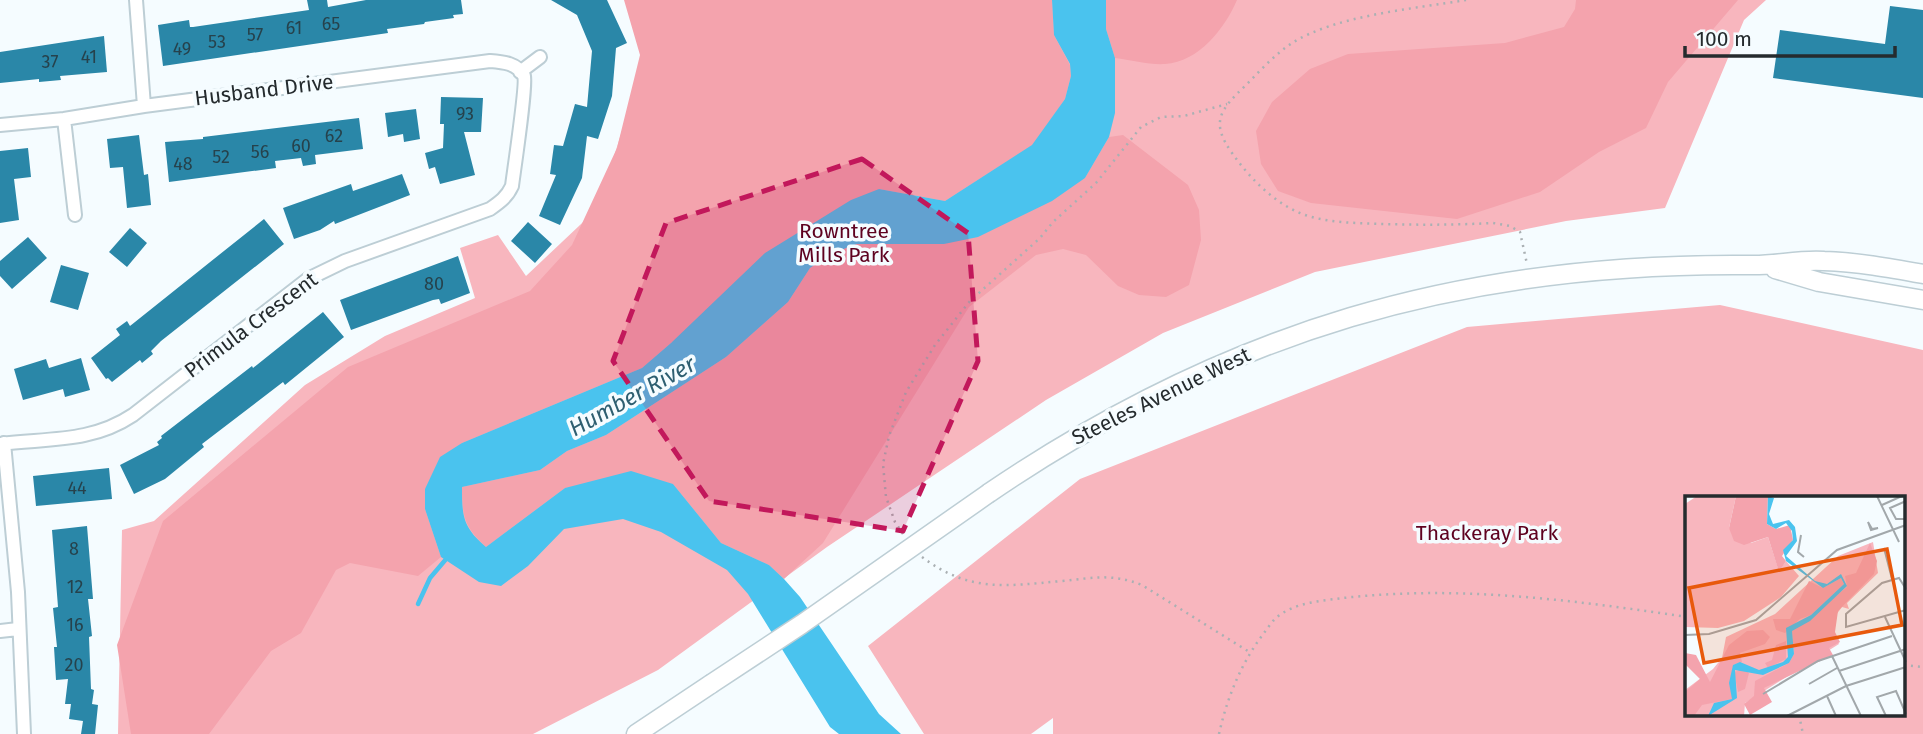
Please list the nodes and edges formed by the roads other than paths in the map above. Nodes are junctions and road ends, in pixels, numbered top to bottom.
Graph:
1 (136, 0) edge
2 (540, 57) dead end
3 (522, 74) junction
4 (144, 106) junction
5 (64, 119) junction
6 (0, 125) edge
7 (75, 215) dead end
8 (1765, 265) junction
9 (1923, 274) edge
10 (1923, 300) edge
11 (2, 443) edge
12 (19, 629) junction
13 (0, 631) edge
14 (24, 734) edge
15 (636, 734) edge

1 - 4 street
2 - 3 street
3 - 4 street, Husband Drive
3 - 11 street, Primula Crescent
4 - 5 street, Husband Drive
5 - 6 street, Husband Drive
5 - 7 street
8 - 9 main road, Steeles Avenue West
8 - 10 main road, Steeles Avenue West
8 - 15 main road, Steeles Avenue West, bridge
11 - 12 street
12 - 13 street
12 - 14 street

